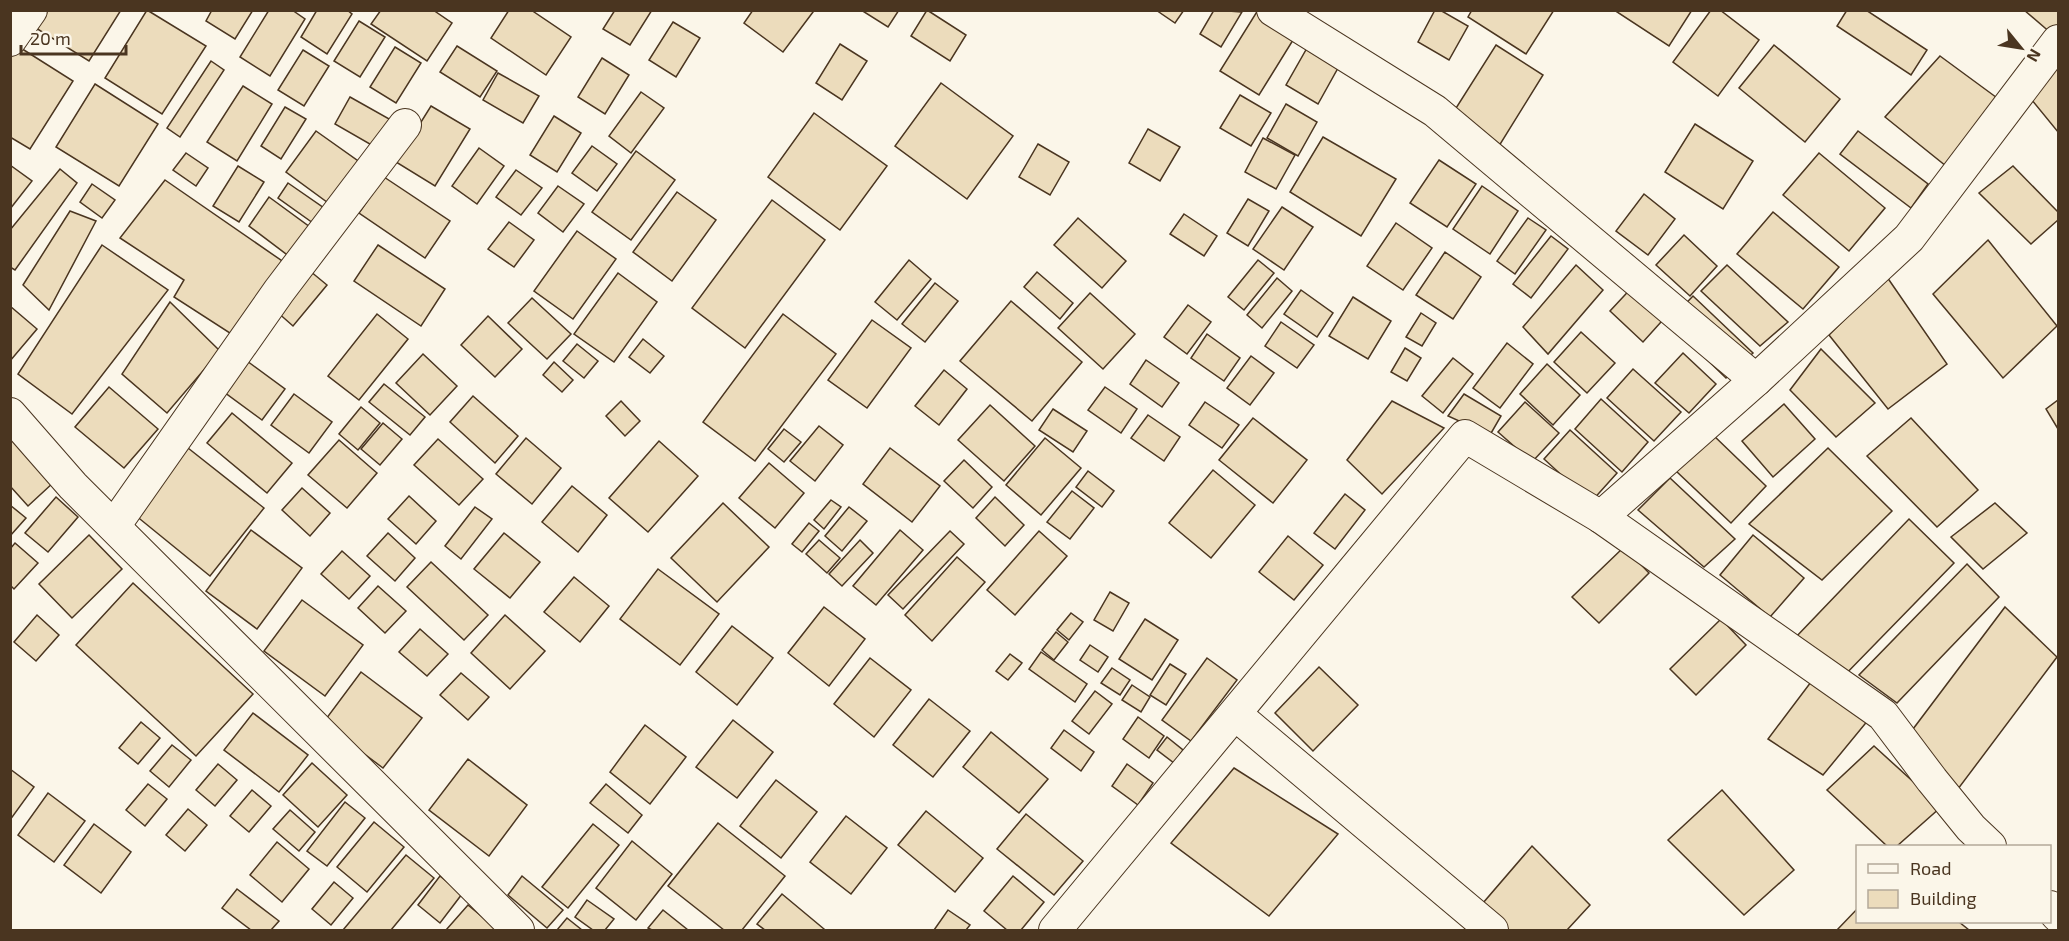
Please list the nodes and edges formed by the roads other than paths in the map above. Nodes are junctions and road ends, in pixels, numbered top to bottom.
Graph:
1 (31, 10) edge
2 (1274, 10) edge
3 (10, 40) edge
4 (2058, 41) edge
5 (405, 124) dead end
6 (1756, 380) junction
7 (10, 414) edge
8 (1601, 517) junction
9 (114, 525) junction
10 (1235, 714) junction
11 (1989, 845) edge
12 (518, 930) edge
13 (1055, 930) edge
14 (1492, 930) edge

1 - 3 street
2 - 6 street
4 - 6 street
5 - 9 street
6 - 8 street
7 - 9 street
8 - 10 street
8 - 11 street
9 - 12 street
10 - 13 street
10 - 14 street

